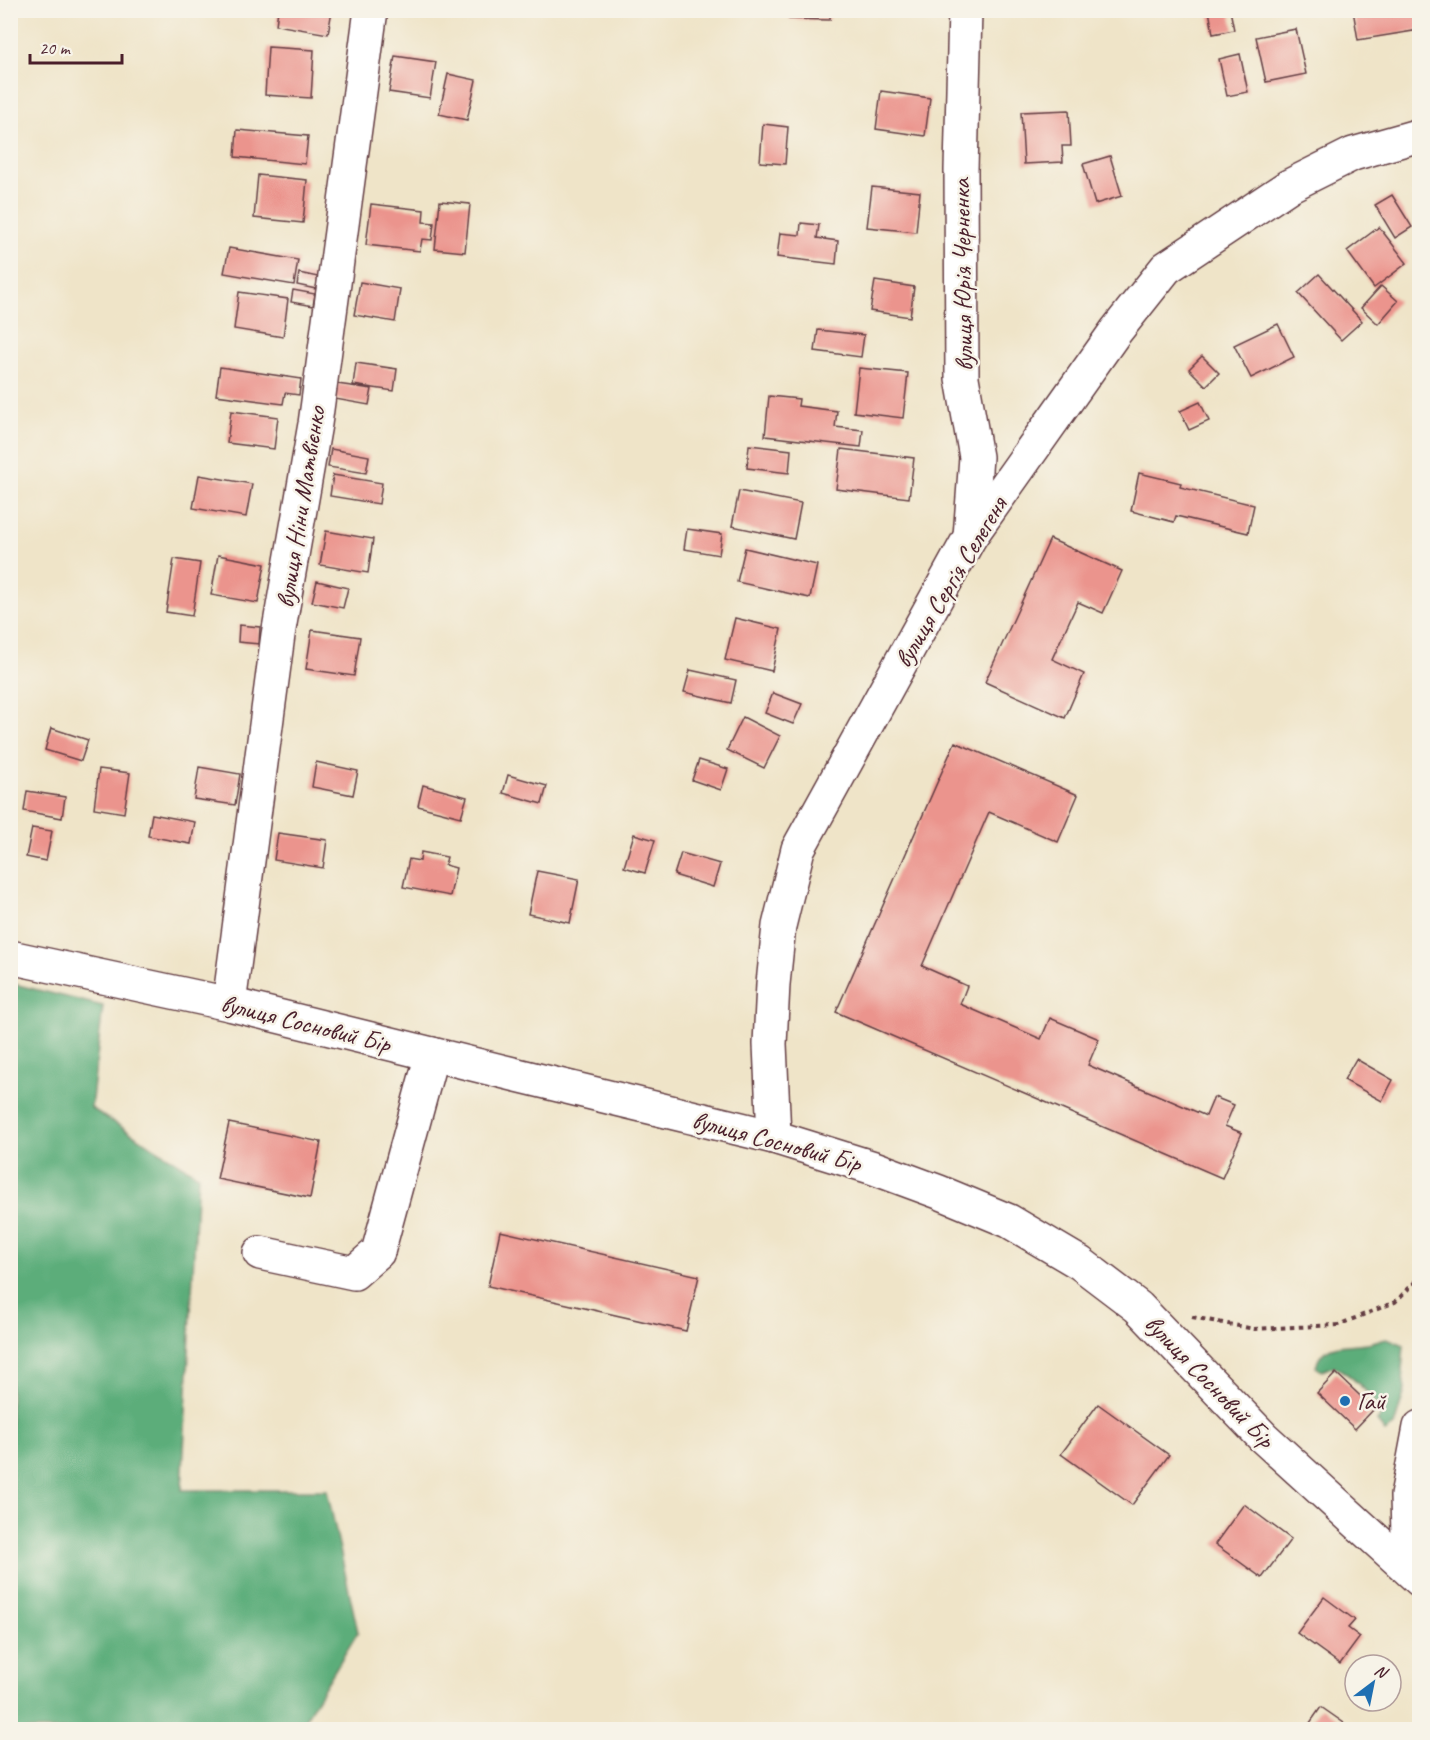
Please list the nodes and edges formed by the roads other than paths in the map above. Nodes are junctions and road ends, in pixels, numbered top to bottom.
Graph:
1 (371, 10) edge
2 (965, 10) edge
3 (1419, 135) edge
4 (970, 537) junction
5 (10, 957) edge
6 (229, 1004) junction
7 (432, 1054) junction
8 (774, 1137) junction
9 (260, 1253) dead end
10 (1419, 1427) edge
11 (1418, 1578) edge

1 - 6 street, вулиця Ніни Матвієнко
2 - 4 street, вулиця Юрія Черненка
3 - 4 street, вулиця Сергія Селегеня
4 - 8 street, вулиця Сергія Селегеня
5 - 6 street, вулиця Сосновий Бір
6 - 7 street, вулиця Сосновий Бір
7 - 8 street, вулиця Сосновий Бір
7 - 9 street
8 - 11 street, вулиця Сосновий Бір
10 - 11 street, вулиця Сосновий Бір

